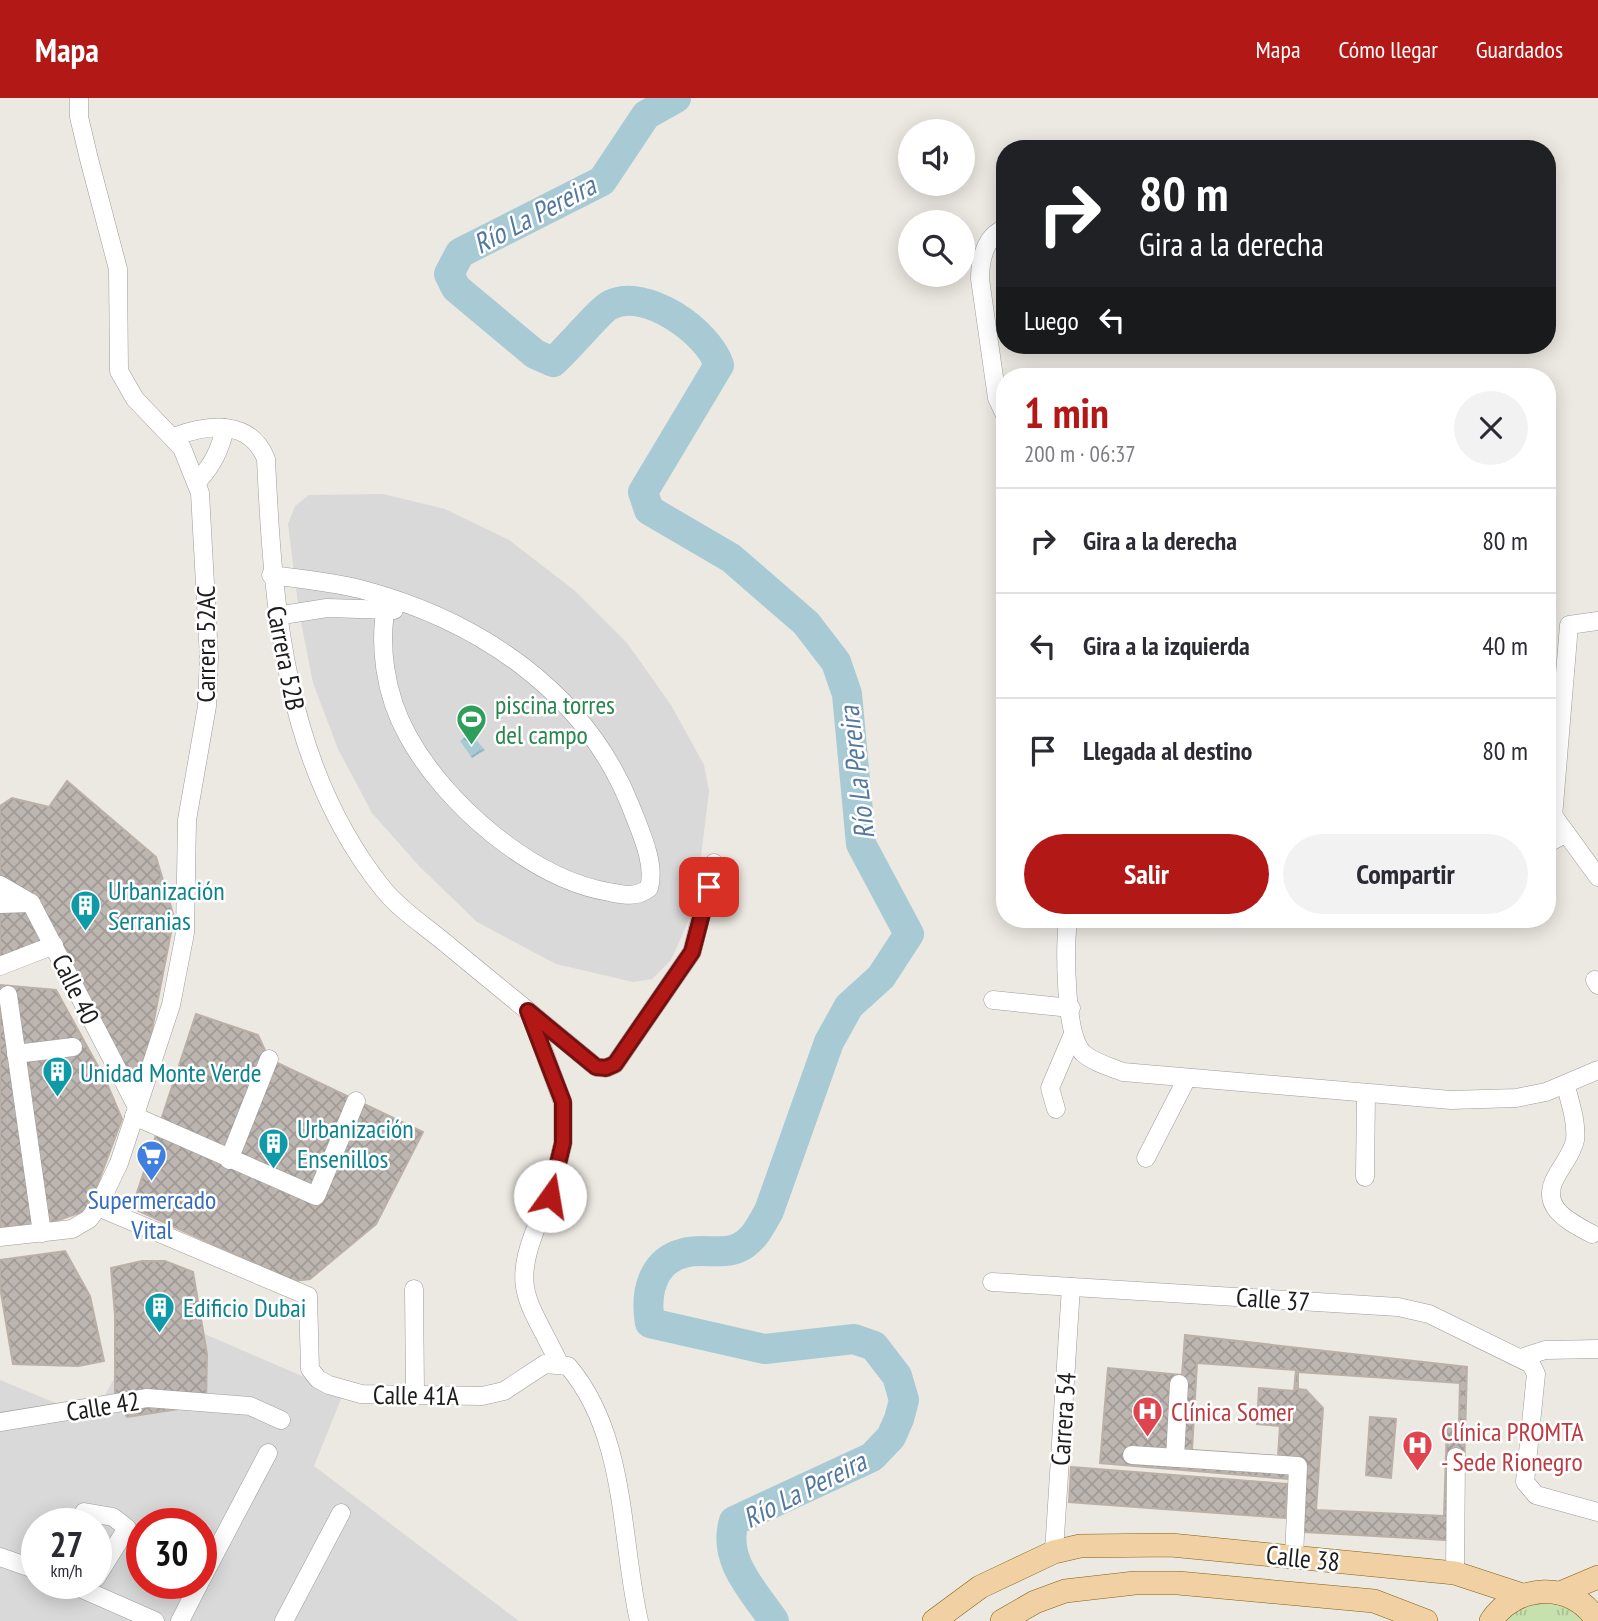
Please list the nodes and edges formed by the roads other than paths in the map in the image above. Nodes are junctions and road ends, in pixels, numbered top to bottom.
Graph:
1 (79, 98) edge
2 (996, 237) edge
3 (996, 391) edge
4 (225, 428) junction
5 (174, 437) junction
6 (198, 481) junction
7 (271, 575) junction
8 (387, 603) junction
9 (276, 616) junction
10 (1598, 621) edge
11 (1556, 753) edge
12 (1556, 820) edge
13 (1566, 834) junction
14 (1556, 839) edge
15 (714, 863) dead end
16 (1598, 877) edge
17 (0, 885) edge
18 (32, 903) junction
19 (0, 904) edge
20 (1067, 928) edge
21 (54, 945) junction
22 (0, 966) edge
23 (8, 995) dead end
24 (993, 1000) dead end
25 (1071, 1008) junction
26 (528, 1011) junction
27 (1073, 1034) junction
28 (73, 1047) dead end
29 (16, 1054) junction
30 (269, 1059) dead end
31 (1598, 1070) edge
32 (1187, 1078) junction
33 (1566, 1086) junction
34 (1366, 1093) junction
35 (356, 1101) dead end
36 (1056, 1109) dead end
37 (135, 1112) junction
38 (1146, 1158) dead end
39 (229, 1160) junction
40 (1365, 1177) dead end
41 (550, 1196) dead end
42 (99, 1208) junction
43 (541, 1216) dead end
44 (42, 1233) junction
45 (1592, 1234) dead end
46 (0, 1237) edge
47 (992, 1282) dead end
48 (1072, 1287) junction
49 (414, 1289) dead end
50 (1598, 1349) edge
51 (1521, 1358) junction
52 (559, 1363) junction
53 (1179, 1384) dead end
54 (415, 1394) junction
55 (281, 1420) dead end
56 (0, 1422) edge
57 (268, 1453) dead end
58 (1132, 1455) dead end
59 (1456, 1457) dead end
60 (1175, 1458) junction
61 (1598, 1512) edge
62 (341, 1513) dead end
63 (112, 1517) edge
64 (217, 1550) edge
65 (1054, 1552) junction
66 (112, 1553) edge
67 (0, 1557) edge
68 (1294, 1557) junction
69 (21, 1564) edge
70 (1455, 1573) junction
71 (1598, 1577) edge
72 (1560, 1593) junction
73 (112, 1595) edge
74 (1522, 1595) junction
75 (191, 1599) edge
76 (155, 1621) edge
77 (180, 1621) edge
78 (284, 1621) edge
79 (639, 1621) edge
80 (934, 1621) edge
81 (1002, 1621) edge
82 (1426, 1621) edge
83 (1491, 1621) edge
84 (1597, 1621) edge

1 - 5 street, Carrera 52AC
2 - 3 street
4 - 5 street, Carrera 52B
4 - 6 street
4 - 7 street, Carrera 52B
5 - 6 street, Carrera 52AC
6 - 37 street, Carrera 52AC
7 - 8 street
7 - 9 street, Carrera 52B
8 - 8 street
8 - 9 street
9 - 26 street, Carrera 52B
10 - 11 street
12 - 13 street
13 - 14 street
13 - 16 street
15 - 26 street, Carrera 52B
17 - 18 street
18 - 19 street
18 - 21 street, Calle 40
20 - 25 street
21 - 22 street
21 - 37 street, Calle 40
23 - 29 street
24 - 25 street
25 - 27 street
26 - 41 street
27 - 32 street
27 - 36 street
28 - 29 street
29 - 44 street
30 - 39 street
31 - 33 street
32 - 34 street
32 - 38 street
33 - 34 street
33 - 45 street
34 - 40 street
35 - 39 street
37 - 39 street
37 - 42 street, Carrera 52AC
42 - 44 street
42 - 54 street, Calle 41A
43 - 52 street
44 - 46 street
47 - 48 street, Calle 37
48 - 51 street, Calle 37
48 - 65 street, Carrera 54
49 - 54 street
50 - 51 street
51 - 61 street, Calle 37
52 - 54 street, Calle 41A
52 - 79 street
53 - 60 street
55 - 56 street, Calle 42
57 - 64 street
58 - 60 street
59 - 70 street
60 - 68 street
62 - 78 street
63 - 66 street
65 - 68 main road, Calle 38
65 - 80 main road, Calle 38
67 - 69 street
68 - 70 main road, Calle 38
70 - 74 main road, Calle 38
71 - 72 main road
72 - 74 main road
72 - 84 main road
73 - 76 street
74 - 83 main road
75 - 77 street
81 - 82 main road, Calle 38

